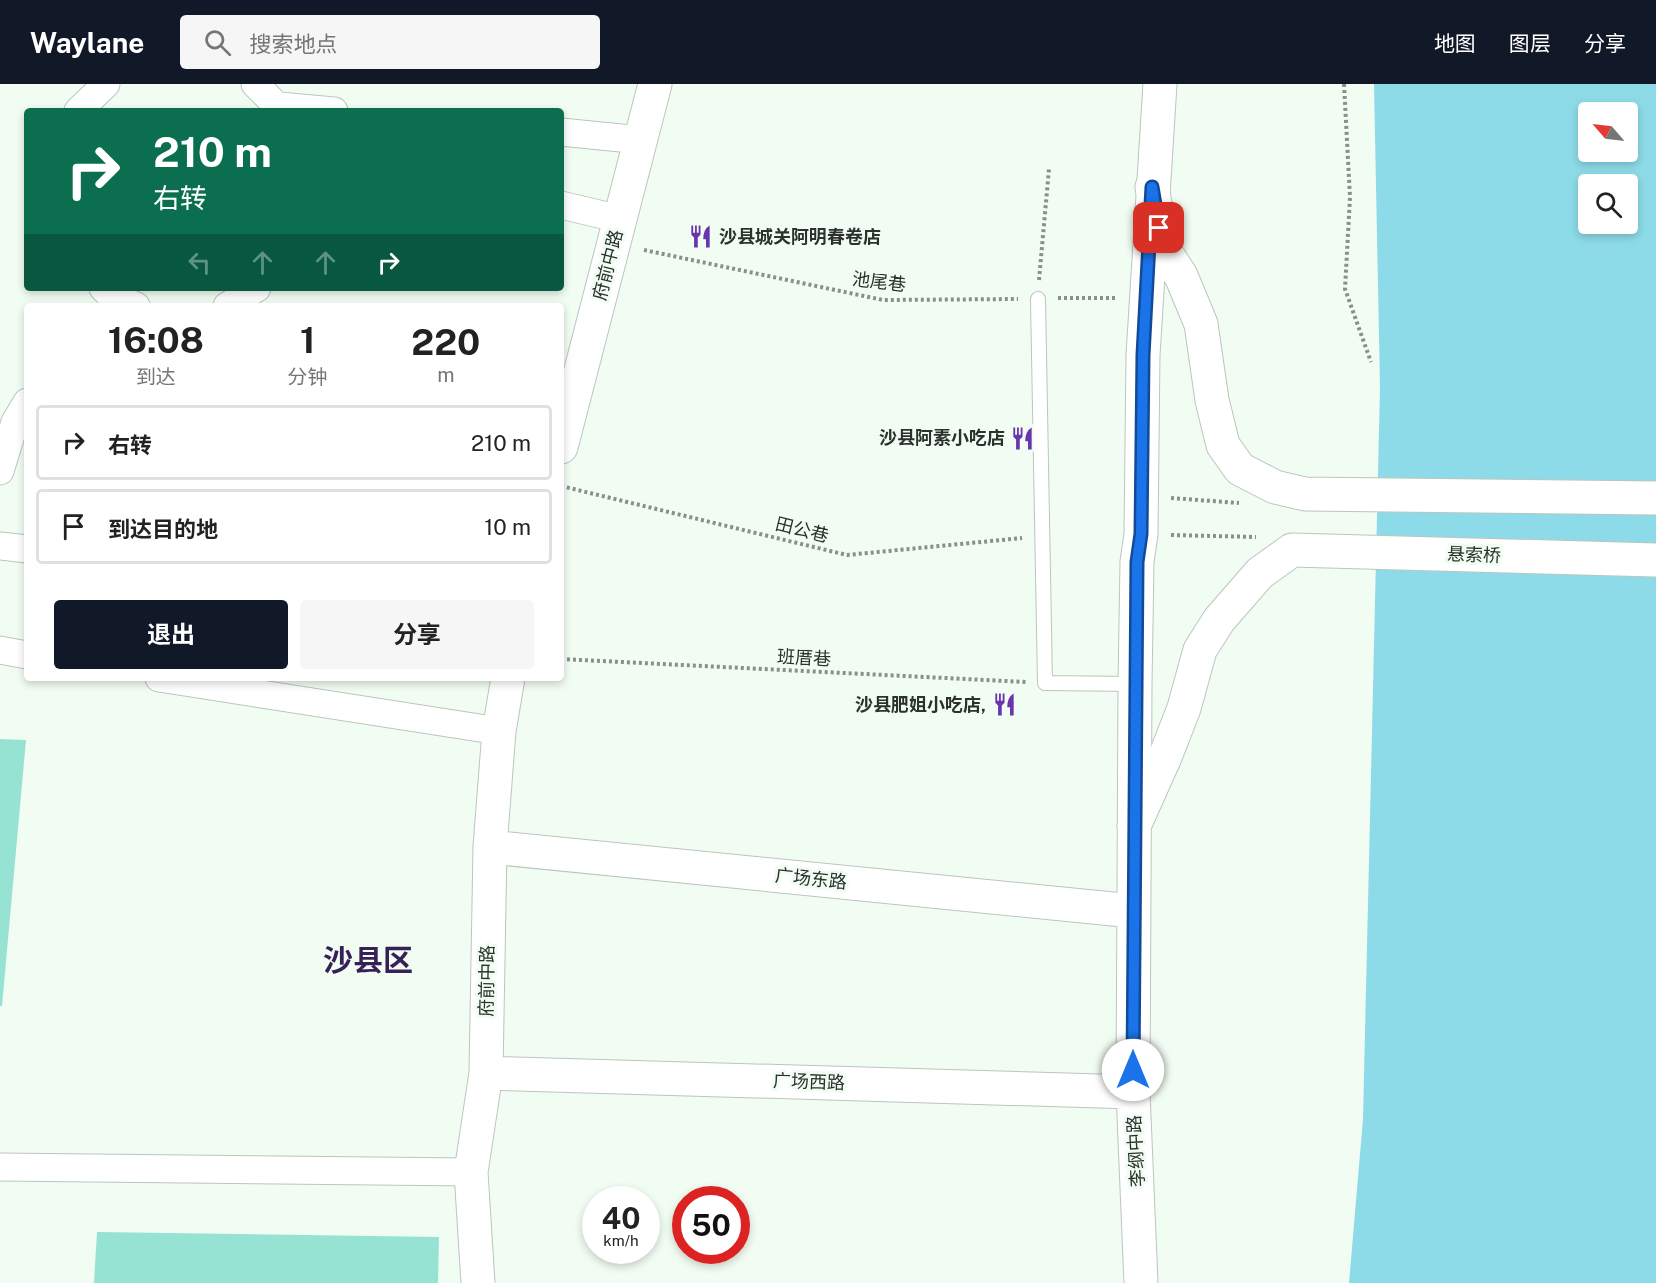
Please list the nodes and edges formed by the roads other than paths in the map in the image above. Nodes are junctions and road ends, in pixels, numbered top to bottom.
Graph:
1 (106, 84) edge
2 (255, 84) edge
3 (655, 84) edge
4 (1160, 84) edge
5 (81, 108) edge
6 (280, 108) edge
7 (564, 132) edge
8 (640, 140) junction
9 (1152, 187) junction
10 (564, 206) edge
11 (617, 231) junction
12 (251, 291) edge
13 (101, 296) edge
14 (1038, 298) road end
15 (126, 303) edge
16 (232, 303) edge
17 (24, 407) edge
18 (564, 435) edge
19 (0, 471) edge
20 (1656, 498) edge
21 (0, 546) edge
22 (24, 549) edge
23 (1656, 560) edge
24 (0, 650) edge
25 (24, 655) edge
26 (178, 681) edge
27 (507, 681) edge
28 (1135, 684) junction
29 (499, 731) junction
30 (1134, 825) junction
31 (490, 848) junction
32 (1133, 911) junction
33 (486, 1073) junction
34 (1133, 1092) junction
35 (0, 1167) edge
36 (471, 1172) junction
37 (478, 1283) edge
38 (1141, 1283) edge

1 - 5 street
2 - 6 street
3 - 8 main road, 府前中路
4 - 9 main road, 李纲中路
7 - 8 street
8 - 11 main road, 府前中路
9 - 20 main road
9 - 28 main road, 李纲中路
10 - 11 street
11 - 18 main road, 府前中路
12 - 16 street
13 - 15 street
14 - 28 lane
17 - 19 street
21 - 22 street
23 - 30 main road, 悬索桥
24 - 25 street
26 - 29 street
27 - 29 main road, 府前中路
28 - 30 main road, 李纲中路
29 - 31 main road, 府前中路
30 - 32 main road, 李纲中路
31 - 32 main road, 广场东路
31 - 33 main road, 府前中路
32 - 34 main road, 李纲中路
33 - 34 main road, 广场西路
33 - 36 main road, 府前中路
34 - 38 main road, 李纲中路
35 - 36 street
36 - 37 main road, 府前中路

